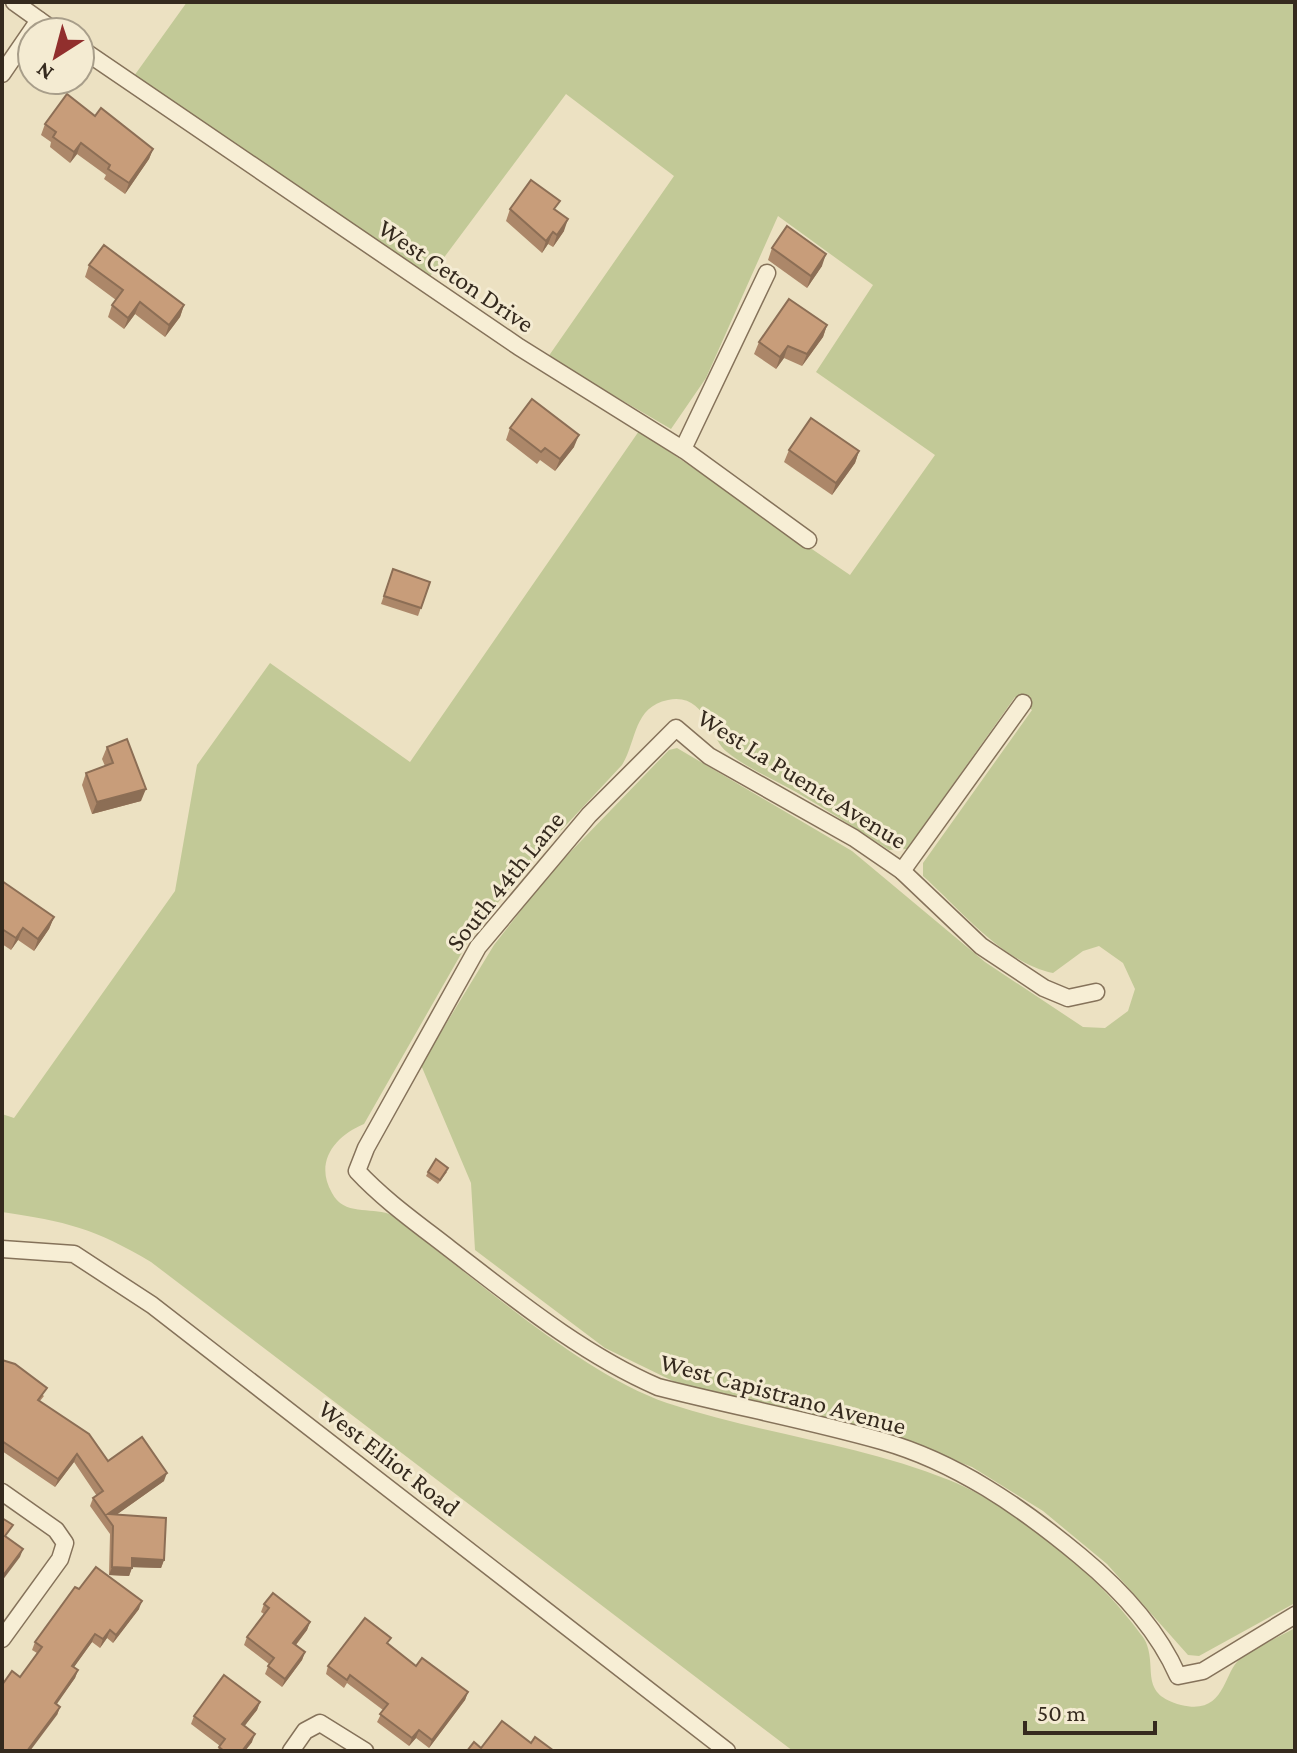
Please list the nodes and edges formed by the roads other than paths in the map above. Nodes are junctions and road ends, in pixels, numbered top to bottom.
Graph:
1 (14, 2) edge
2 (33, 16) edge
3 (16, 54) edge
4 (96, 59) edge
5 (2, 74) edge
6 (767, 273) dead end
7 (683, 449) junction
8 (808, 540) dead end
9 (1023, 703) dead end
10 (676, 728) joint
11 (902, 871) junction
12 (1096, 992) dead end
13 (357, 1171) joint
14 (2, 1249) edge
15 (2, 1492) edge
16 (1295, 1615) edge
17 (2, 1639) edge
18 (291, 1751) edge
19 (365, 1751) edge
20 (727, 1751) edge

1 - 2 street
3 - 5 street
4 - 7 street, West Ceton Drive
6 - 7 street
7 - 8 street, West Ceton Drive
9 - 11 street
10 - 11 street, West La Puente Avenue
10 - 13 street, South 44th Lane
11 - 12 street, West La Puente Avenue
13 - 16 street, West Capistrano Avenue
14 - 20 street, West Elliot Road
15 - 17 street
18 - 19 street

